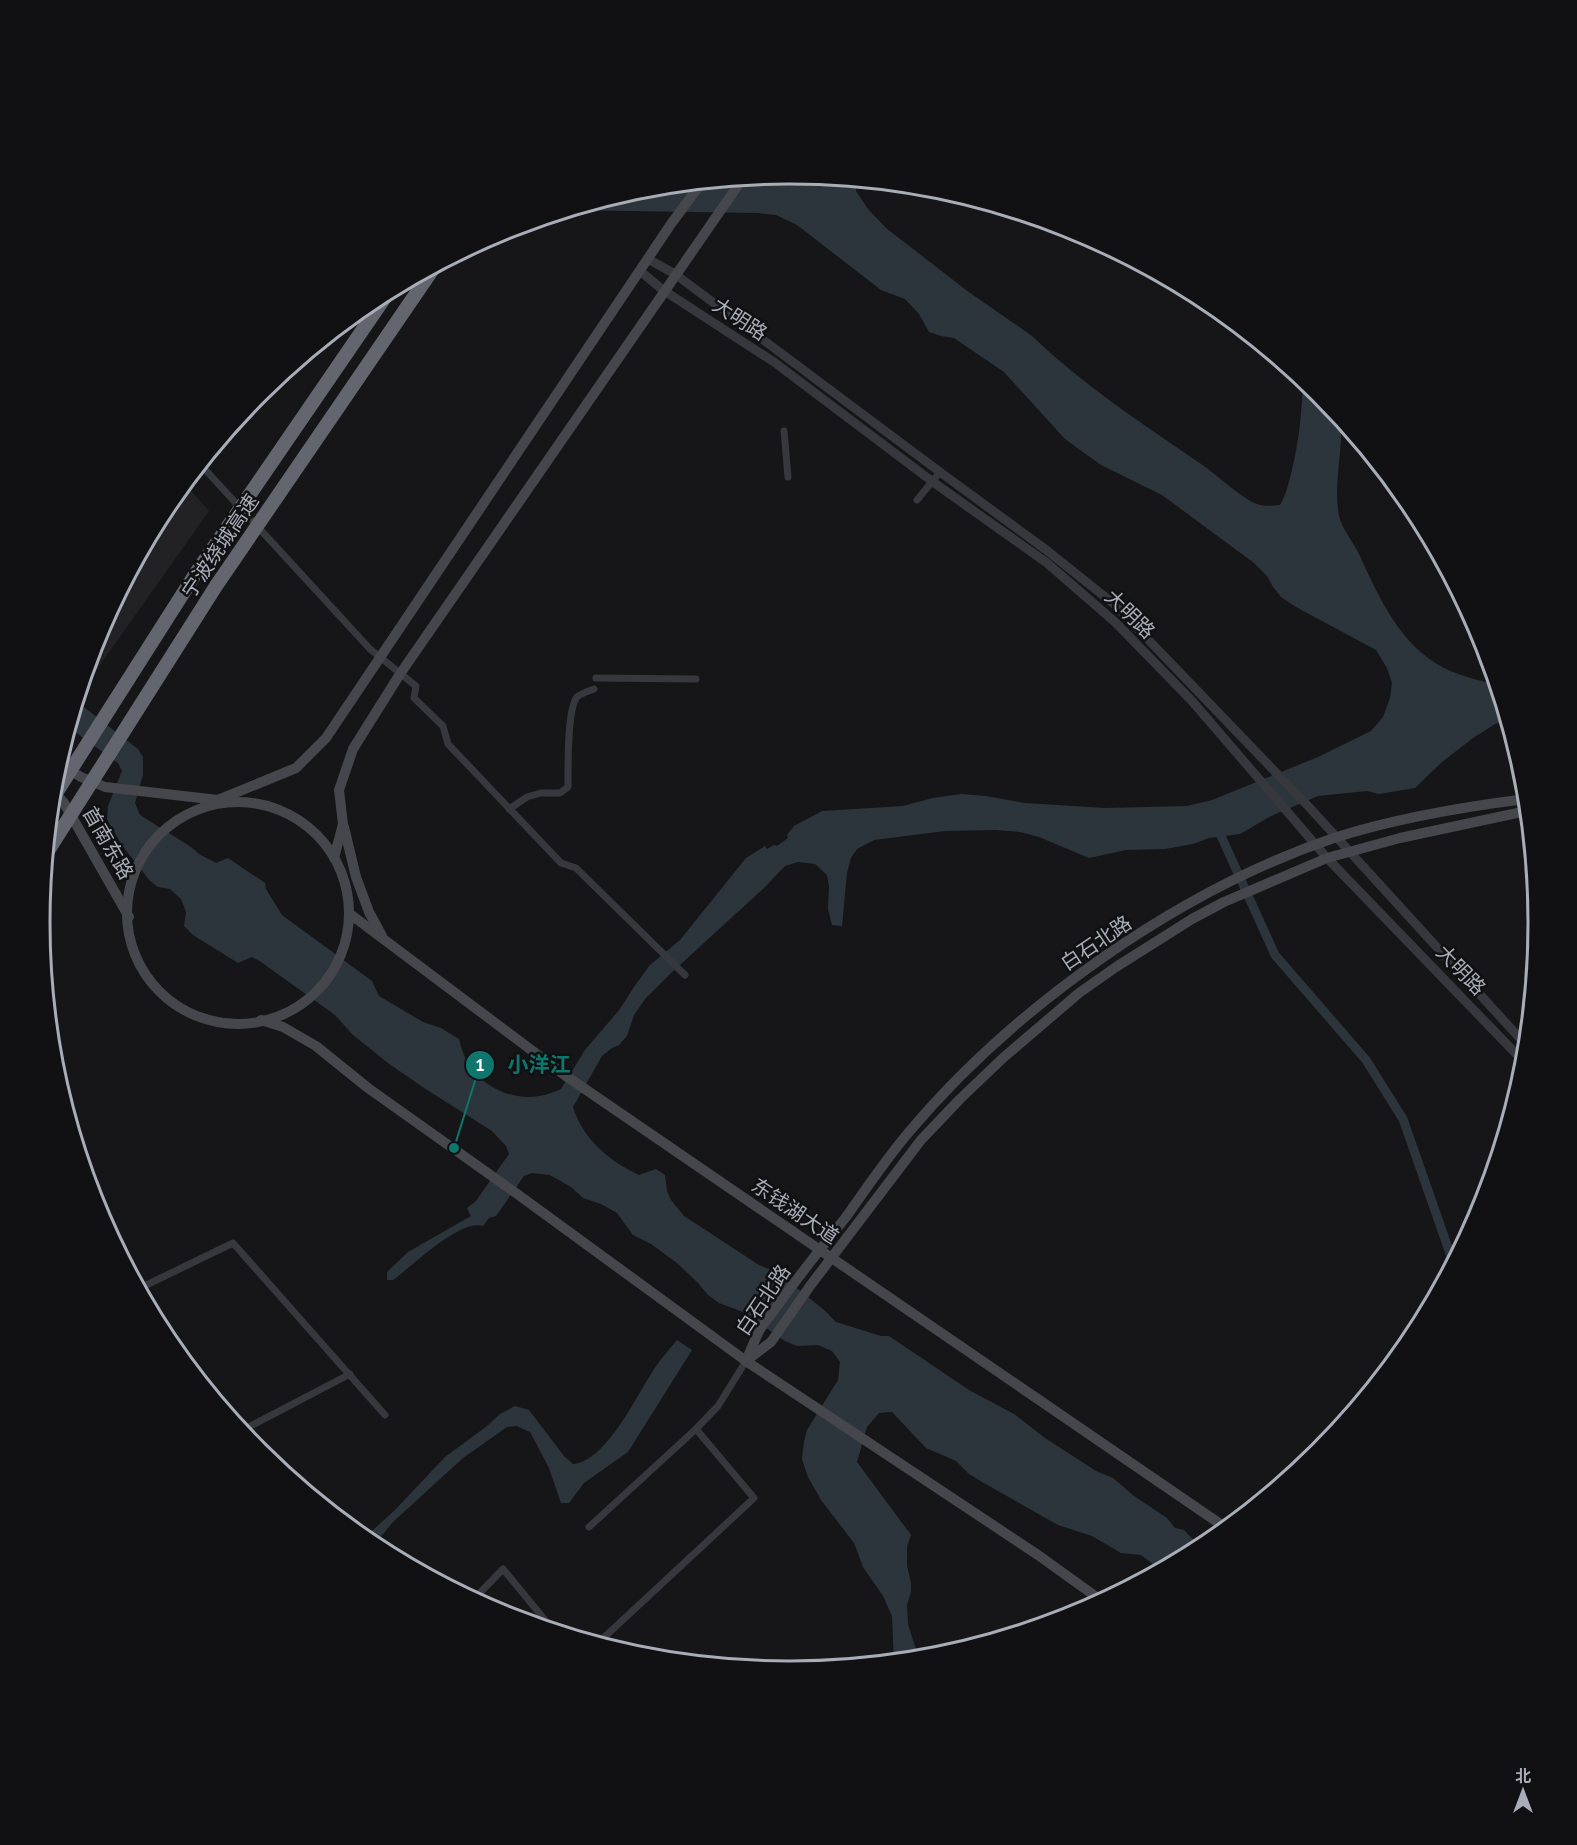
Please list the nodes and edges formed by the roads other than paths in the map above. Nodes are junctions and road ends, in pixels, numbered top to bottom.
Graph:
1 (737, 185) edge
2 (696, 190) edge
3 (648, 259) junction
4 (640, 271) junction
5 (675, 274) junction
6 (426, 279) edge
7 (663, 290) junction
8 (377, 308) edge
9 (784, 431) dead end
10 (205, 469) edge
11 (940, 472) junction
12 (788, 477) dead end
13 (933, 482) junction
14 (917, 500) dead end
15 (379, 658) junction
16 (400, 674) junction
17 (596, 678) dead end
18 (696, 679) dead end
19 (594, 689) dead end
20 (66, 768) edge
21 (63, 781) edge
22 (60, 799) edge
23 (218, 800) junction
24 (1517, 800) edge
25 (509, 808) junction
26 (1519, 814) edge
27 (343, 824) junction
28 (1336, 838) junction
29 (54, 841) edge
30 (1316, 845) junction
31 (1349, 852) junction
32 (334, 858) junction
33 (1327, 858) junction
34 (350, 914) junction
35 (129, 917) junction
36 (386, 942) junction
37 (685, 975) dead end
38 (261, 1020) junction
39 (1518, 1036) edge
40 (1515, 1053) edge
41 (820, 1251) junction
42 (832, 1258) junction
43 (145, 1285) edge
44 (746, 1361) junction
45 (350, 1374) junction
46 (385, 1415) dead end
47 (249, 1427) edge
48 (696, 1429) junction
49 (1219, 1523) edge
50 (589, 1527) dead end
51 (480, 1593) edge
52 (1093, 1595) edge
53 (545, 1620) edge
54 (604, 1638) edge

1 - 5 main road
2 - 3 main road
3 - 4 main road
3 - 5 street, 大明路
4 - 7 street, 大明路
4 - 15 main road
5 - 7 main road
5 - 11 street, 大明路
6 - 29 highway, 宁波绕城高速
7 - 13 street, 大明路
7 - 16 main road
8 - 21 highway, 宁波绕城高速
9 - 12 street
10 - 15 street
11 - 13 street
11 - 28 street, 大明路
13 - 14 street
13 - 30 street, 大明路
15 - 16 street
15 - 23 main road
16 - 25 street
16 - 27 main road
17 - 18 street
19 - 25 street
20 - 23 main road, 首南东路
22 - 35 main road, 首南东路
23 - 32 main road, 首南东路
23 - 35 main road
24 - 28 main road, 白石北路
25 - 37 street
26 - 31 main road, 白石北路
27 - 32 main road
27 - 36 main road
28 - 30 main road, 白石北路
28 - 31 street, 大明路
30 - 33 street, 大明路
30 - 41 main road, 白石北路
31 - 33 main road, 白石北路
31 - 39 street, 大明路
32 - 34 main road, 首南东路
33 - 40 street, 大明路
33 - 42 main road, 白石北路
34 - 36 main road, 东钱湖大道
34 - 38 main road, 首南东路
35 - 38 main road
36 - 41 main road, 东钱湖大道
38 - 44 main road
41 - 42 main road, 东钱湖大道
41 - 44 main road, 白石北路
42 - 44 main road, 白石北路
42 - 49 main road, 东钱湖大道
43 - 45 street
44 - 48 street
44 - 52 main road
45 - 46 street
45 - 47 street
48 - 50 street
48 - 54 street
51 - 53 street

